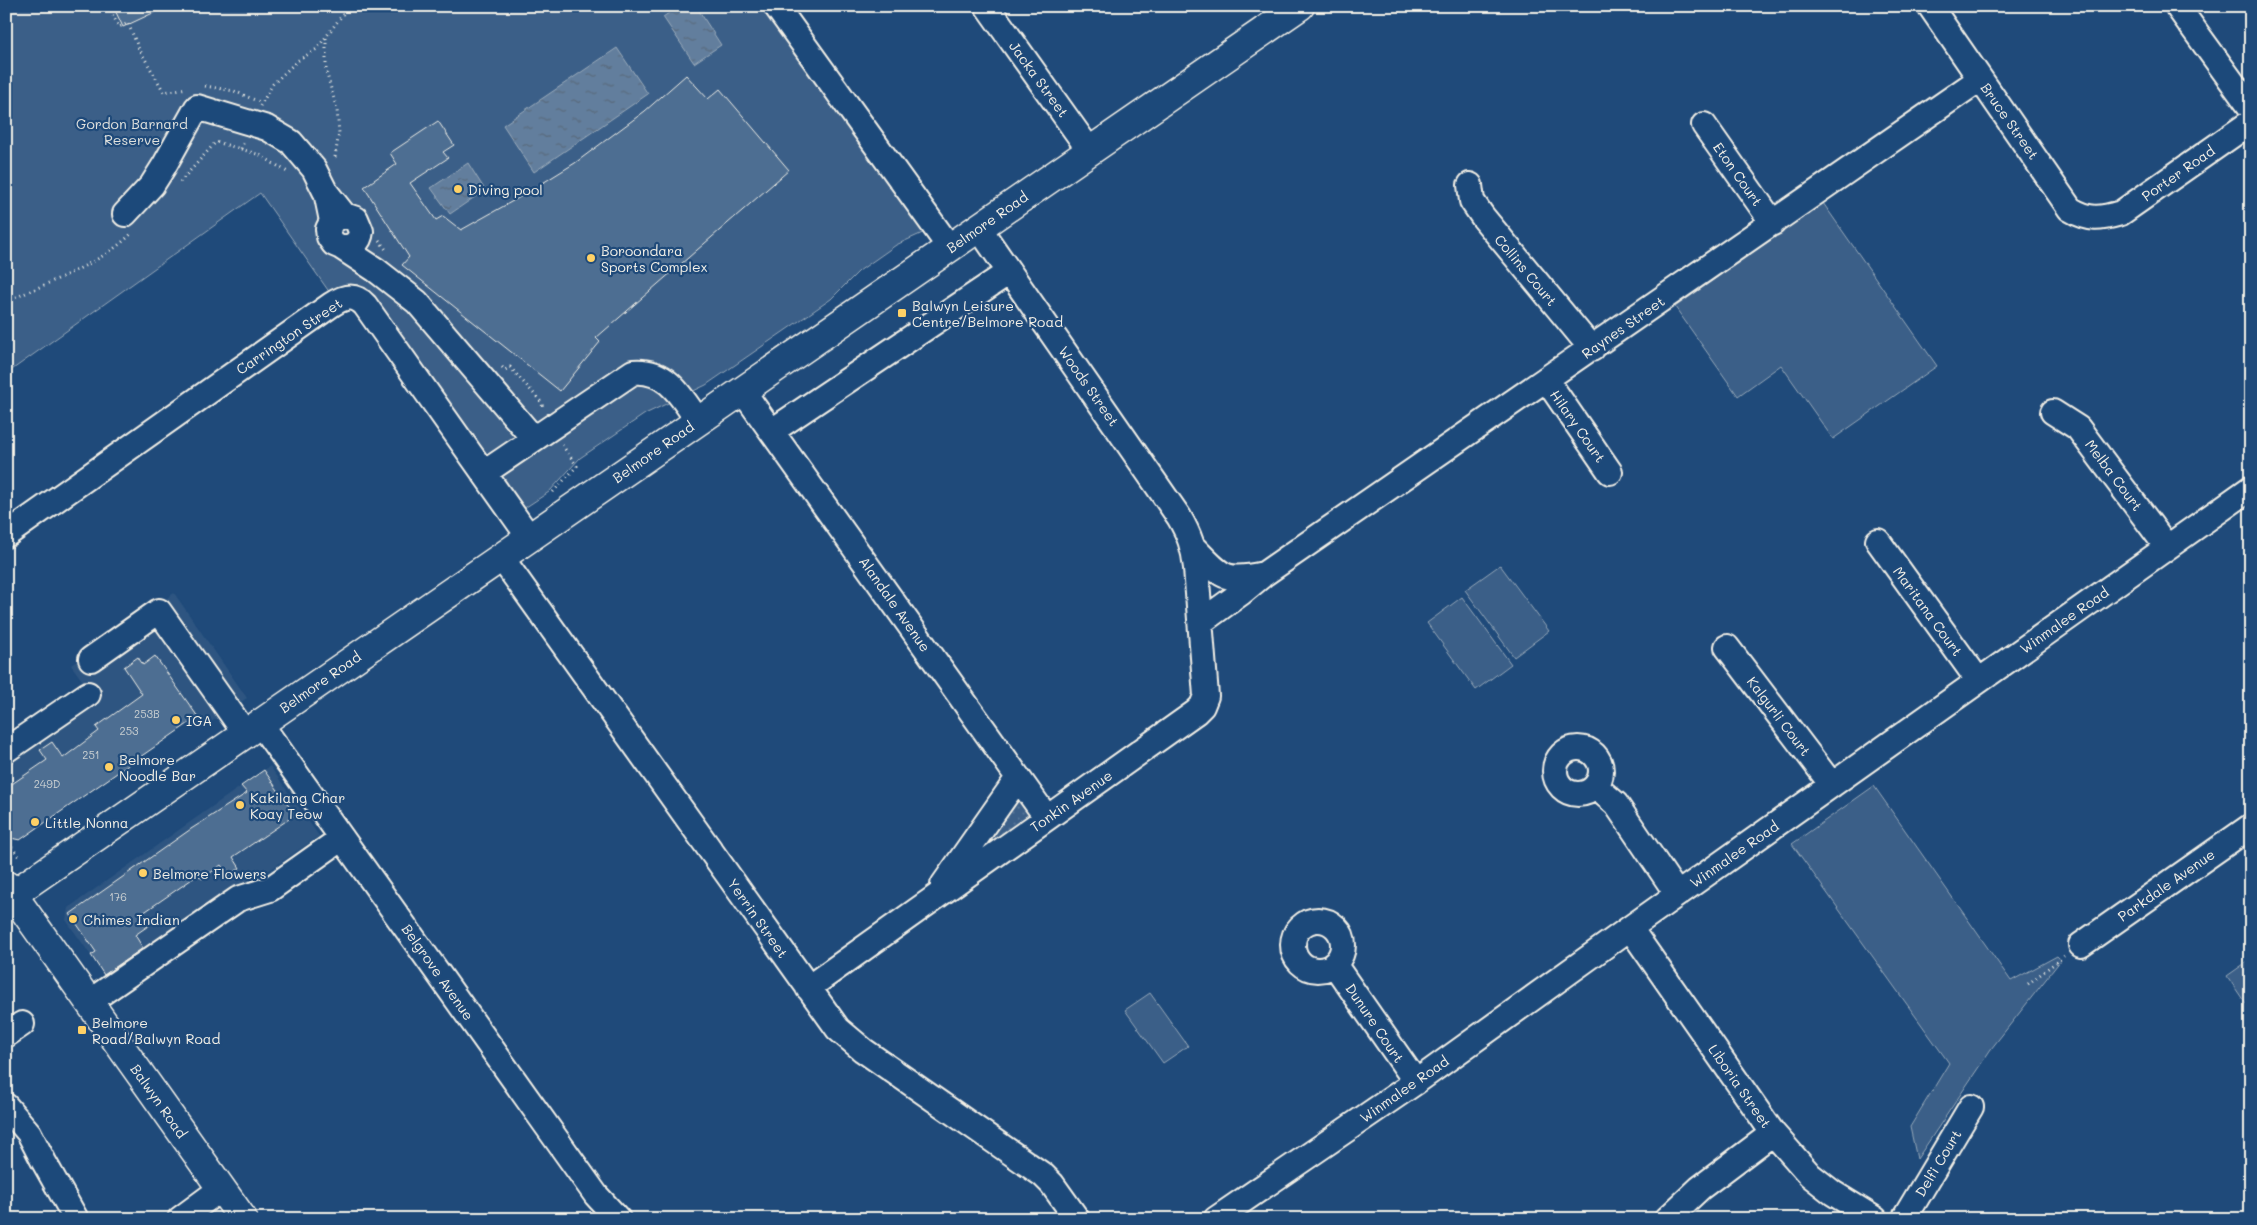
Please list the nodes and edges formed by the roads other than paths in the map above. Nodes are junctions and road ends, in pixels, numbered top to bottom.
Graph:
1 (776, 6) edge
2 (987, 6) edge
3 (1300, 6) edge
4 (1930, 6) edge
5 (2178, 6) edge
6 (1980, 79) junction
7 (2251, 108) edge
8 (2251, 122) edge
9 (1704, 125) dead end
10 (1090, 151) junction
11 (1470, 185) dead end
12 (124, 214) dead end
13 (2102, 218) joint
14 (1773, 223) junction
15 (979, 228) junction
16 (950, 248) junction
17 (1009, 272) junction
18 (1592, 349) junction
19 (1546, 379) junction
20 (742, 390) junction
21 (2053, 412) dead end
22 (698, 421) junction
23 (772, 431) junction
24 (534, 439) junction
25 (1610, 472) dead end
26 (484, 473) junction
27 (2251, 488) edge
28 (6, 536) edge
29 (529, 537) junction
30 (1878, 541) dead end
31 (2168, 547) junction
32 (1194, 548) junction
33 (501, 557) junction
34 (1264, 574) junction
35 (1201, 622) junction
36 (1726, 647) dead end
37 (91, 659) dead end
38 (1978, 680) junction
39 (88, 694) dead end
40 (253, 728) junction
41 (6, 750) edge
42 (1018, 778) junction
43 (1832, 785) junction
44 (1596, 787) dead end
45 (1047, 818) junction
46 (2251, 826) edge
47 (342, 838) junction
48 (8, 892) edge
49 (1677, 894) junction
50 (934, 899) junction
51 (1630, 928) junction
52 (2081, 945) road end
53 (1334, 964) dead end
54 (808, 988) junction
55 (89, 1002) junction
56 (1416, 1082) junction
57 (6, 1106) edge
58 (1971, 1107) dead end
59 (1773, 1133) junction
60 (52, 1176) junction
61 (222, 1188) junction
62 (76, 1219) edge
63 (93, 1219) edge
64 (180, 1219) edge
65 (243, 1219) edge
66 (618, 1219) edge
67 (1077, 1219) edge
68 (1216, 1219) edge
69 (1667, 1219) edge
70 (1876, 1219) edge
71 (1904, 1219) edge

1 - 16 street
2 - 10 street, Jacka Street
3 - 10 main road, Belmore Road
4 - 6 street, Bruce Street
5 - 7 street
6 - 13 street, Bruce Street
6 - 14 street, Raynes Street
8 - 13 street, Porter Road
9 - 14 street, Eton Court
10 - 15 main road, Belmore Road
11 - 18 street, Collins Court
12 - 24 street
14 - 18 street, Raynes Street
15 - 16 main road, Belmore Road
15 - 17 street, Woods Street
16 - 20 main road, Belmore Road
17 - 23 street
17 - 32 street, Woods Street
18 - 19 street, Raynes Street
19 - 25 street, Hilary Court
19 - 34 street, Raynes Street
20 - 22 main road, Belmore Road
20 - 23 street, Alandale Avenue
21 - 31 street, Melba Court
22 - 24 street
22 - 29 main road, Belmore Road
23 - 42 street, Alandale Avenue
24 - 26 street
26 - 28 street, Carrington Street
26 - 29 street, Carrington Street
27 - 31 street, Winmalee Road
29 - 33 main road, Belmore Road
30 - 38 street, Maritana Court
31 - 38 street, Winmalee Road
32 - 34 street, Raynes Street
32 - 35 street, Tonkin Avenue
33 - 40 main road, Belmore Road
33 - 54 street, Yerrin Street
34 - 35 street, Raynes Street
35 - 45 street, Tonkin Avenue
36 - 43 street, Kalgurli Court
37 - 40 street, Belgrove Avenue
38 - 43 street, Winmalee Road
39 - 41 street
40 - 47 street, Belgrove Avenue
40 - 48 main road, Belmore Road
42 - 45 street, Alandale Avenue
42 - 50 street
43 - 49 street, Winmalee Road
44 - 49 street
45 - 50 street, Tonkin Avenue
46 - 52 street, Parkdale Avenue
47 - 55 street
47 - 66 street, Belgrove Avenue
48 - 55 main road, Balwyn Road
49 - 51 street, Winmalee Road
50 - 54 street, Tonkin Avenue
51 - 56 street, Winmalee Road
51 - 59 street, Liboria Street
53 - 56 street, Dunure Court
54 - 67 street, Yerrin Street
55 - 61 main road, Balwyn Road
56 - 68 street, Winmalee Road
57 - 60 street
58 - 71 street, Delfi Court
59 - 69 street
59 - 70 street, Liboria Street
60 - 62 street
60 - 63 street
61 - 64 street
61 - 65 main road, Balwyn Road

